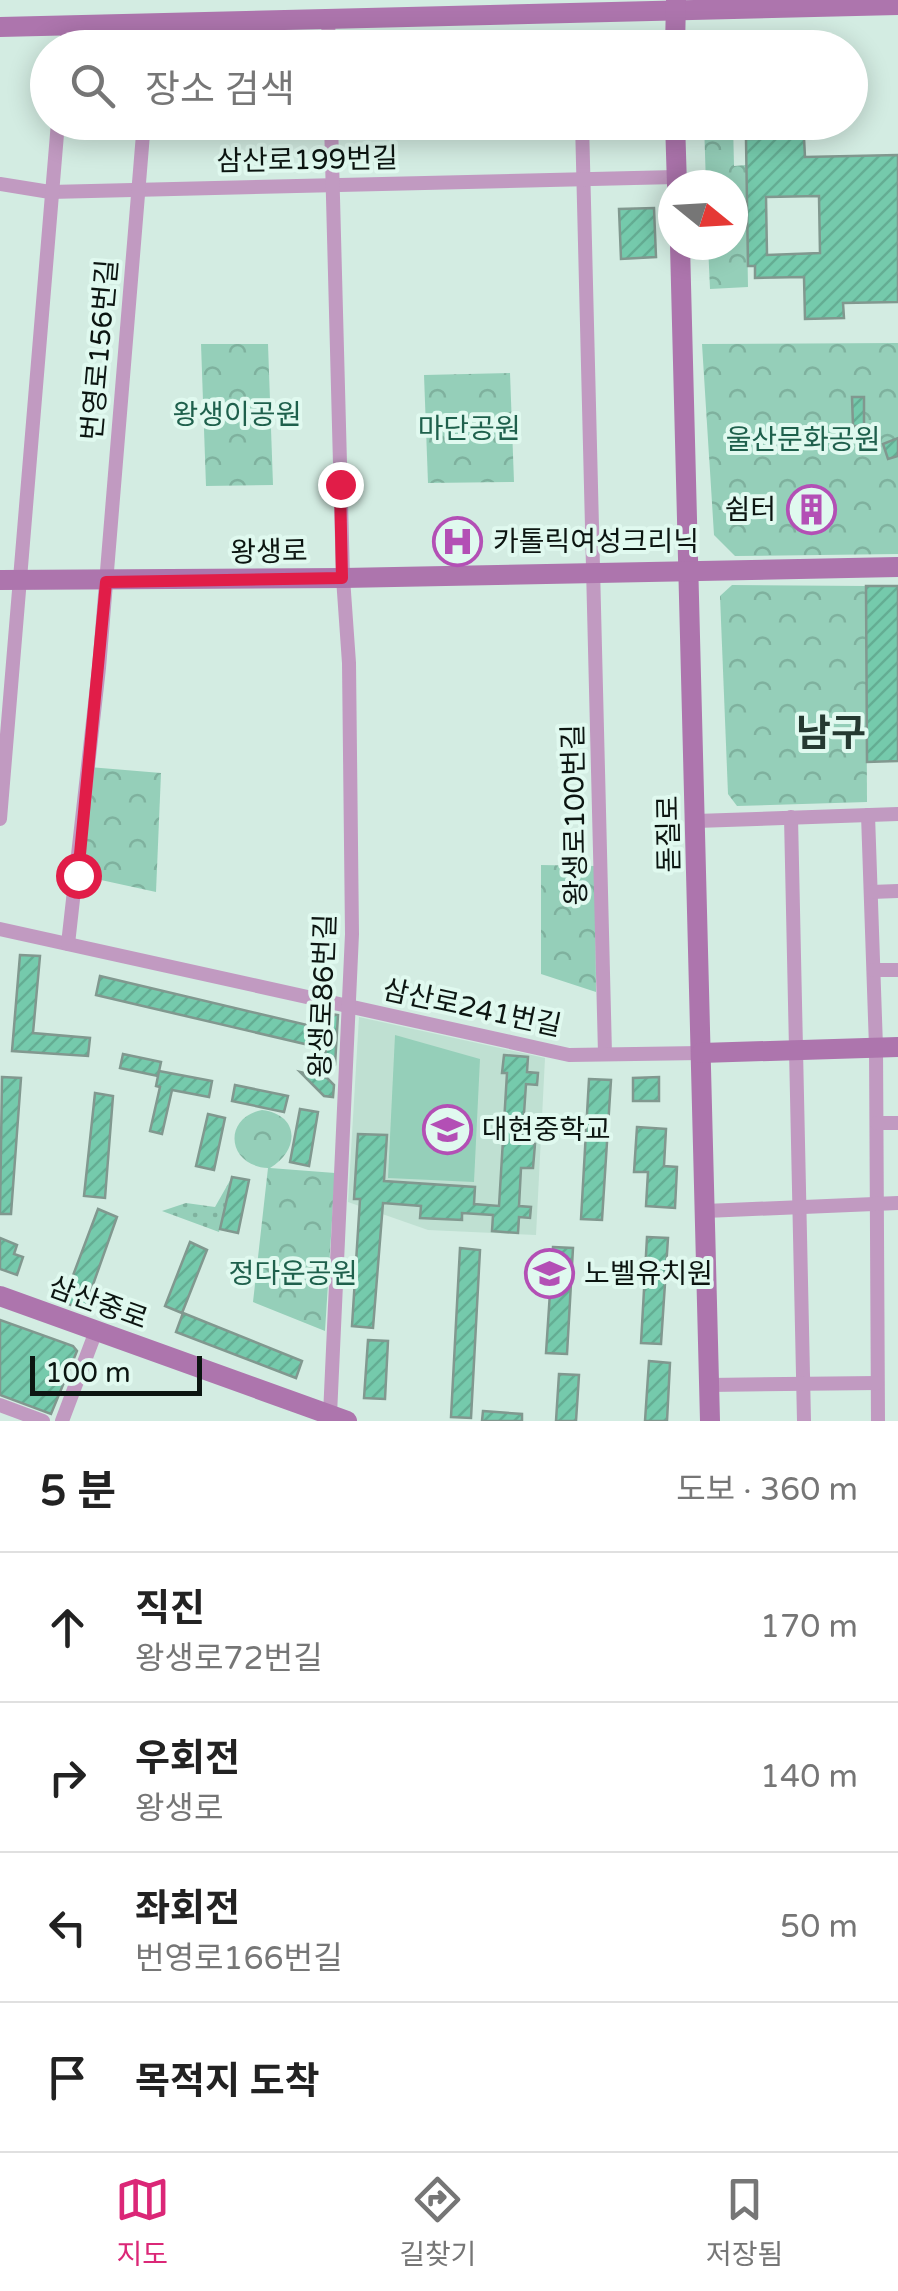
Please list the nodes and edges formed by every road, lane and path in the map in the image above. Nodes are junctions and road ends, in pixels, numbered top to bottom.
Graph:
1 (755, 4) edge
2 (898, 4) edge
3 (676, 5) edge
4 (328, 18) junction
5 (68, 26) junction
6 (0, 28) edge
7 (68, 30) edge
8 (328, 30) edge
9 (675, 30) edge
10 (56, 140) edge
11 (142, 140) edge
12 (332, 140) edge
13 (583, 140) edge
14 (675, 140) edge
15 (676, 170) edge
16 (584, 179) junction
17 (658, 181) edge
18 (0, 184) edge
19 (333, 184) junction
20 (138, 188) junction
21 (50, 192) junction
22 (680, 260) edge
23 (898, 567) edge
24 (690, 573) junction
25 (594, 575) junction
26 (342, 578) junction
27 (10, 581) edge
28 (106, 582) junction
29 (898, 814) edge
30 (868, 815) junction
31 (791, 817) junction
32 (0, 819) edge
33 (696, 821) junction
34 (898, 891) edge
35 (871, 892) junction
36 (0, 929) edge
37 (68, 944) junction
38 (874, 970) junction
39 (898, 970) edge
40 (348, 1006) junction
41 (887, 1047) edge
42 (796, 1050) junction
43 (701, 1053) junction
44 (605, 1054) junction
45 (898, 1123) edge
46 (877, 1124) junction
47 (898, 1203) edge
48 (877, 1204) junction
49 (798, 1206) junction
50 (705, 1212) junction
51 (0, 1296) edge
52 (96, 1331) junction
53 (877, 1382) junction
54 (802, 1384) junction
55 (709, 1385) junction
56 (0, 1405) edge
57 (339, 1418) edge
58 (42, 1421) edge
59 (62, 1421) edge
60 (710, 1421) edge
61 (804, 1421) edge
62 (878, 1421) edge

1 - 2 main road
1 - 3 main road
3 - 4 main road
3 - 9 main road
4 - 5 main road
4 - 8 street
5 - 6 main road
5 - 7 street
10 - 21 street
11 - 20 street, 번영로156번길
12 - 19 street, 왕생로86번길
13 - 16 street, 왕생로100번길
14 - 15 main road
16 - 17 street, 삼산로199번길
16 - 19 street, 삼산로199번길
16 - 25 street, 왕생로100번길
18 - 21 street, 삼산로199번길
19 - 20 street, 삼산로199번길
19 - 26 street, 왕생로86번길
20 - 21 street, 삼산로199번길
20 - 28 street, 번영로156번길
21 - 27 street
22 - 24 main road, 돋질로
23 - 24 main road, 왕생로
24 - 25 main road, 왕생로
24 - 33 main road, 돋질로
25 - 26 main road, 왕생로
25 - 44 street, 왕생로100번길
26 - 28 main road, 왕생로
26 - 40 street, 왕생로86번길
27 - 28 main road, 왕생로
27 - 32 street
28 - 37 street, 번영로156번길
29 - 30 street
30 - 31 street
30 - 35 street
31 - 33 street
31 - 42 street
33 - 43 main road, 돋질로
34 - 35 street
35 - 38 street
36 - 37 street, 삼산로241번길
37 - 40 street, 삼산로241번길
38 - 39 street
38 - 41 street
40 - 44 street, 삼산로241번길
40 - 57 street, 왕생로86번길
41 - 42 main road
41 - 46 street
42 - 43 main road
42 - 49 street
43 - 44 street, 삼산로241번길
43 - 50 main road, 돋질로
45 - 46 street
46 - 48 street
47 - 48 street
48 - 49 street
48 - 53 street
49 - 50 street
49 - 54 street
50 - 55 main road, 돋질로
51 - 52 main road, 삼산중로
52 - 57 main road, 삼산중로
52 - 59 street
53 - 54 street
53 - 62 street
54 - 55 street
54 - 61 street
55 - 60 main road, 돋질로
56 - 58 street

